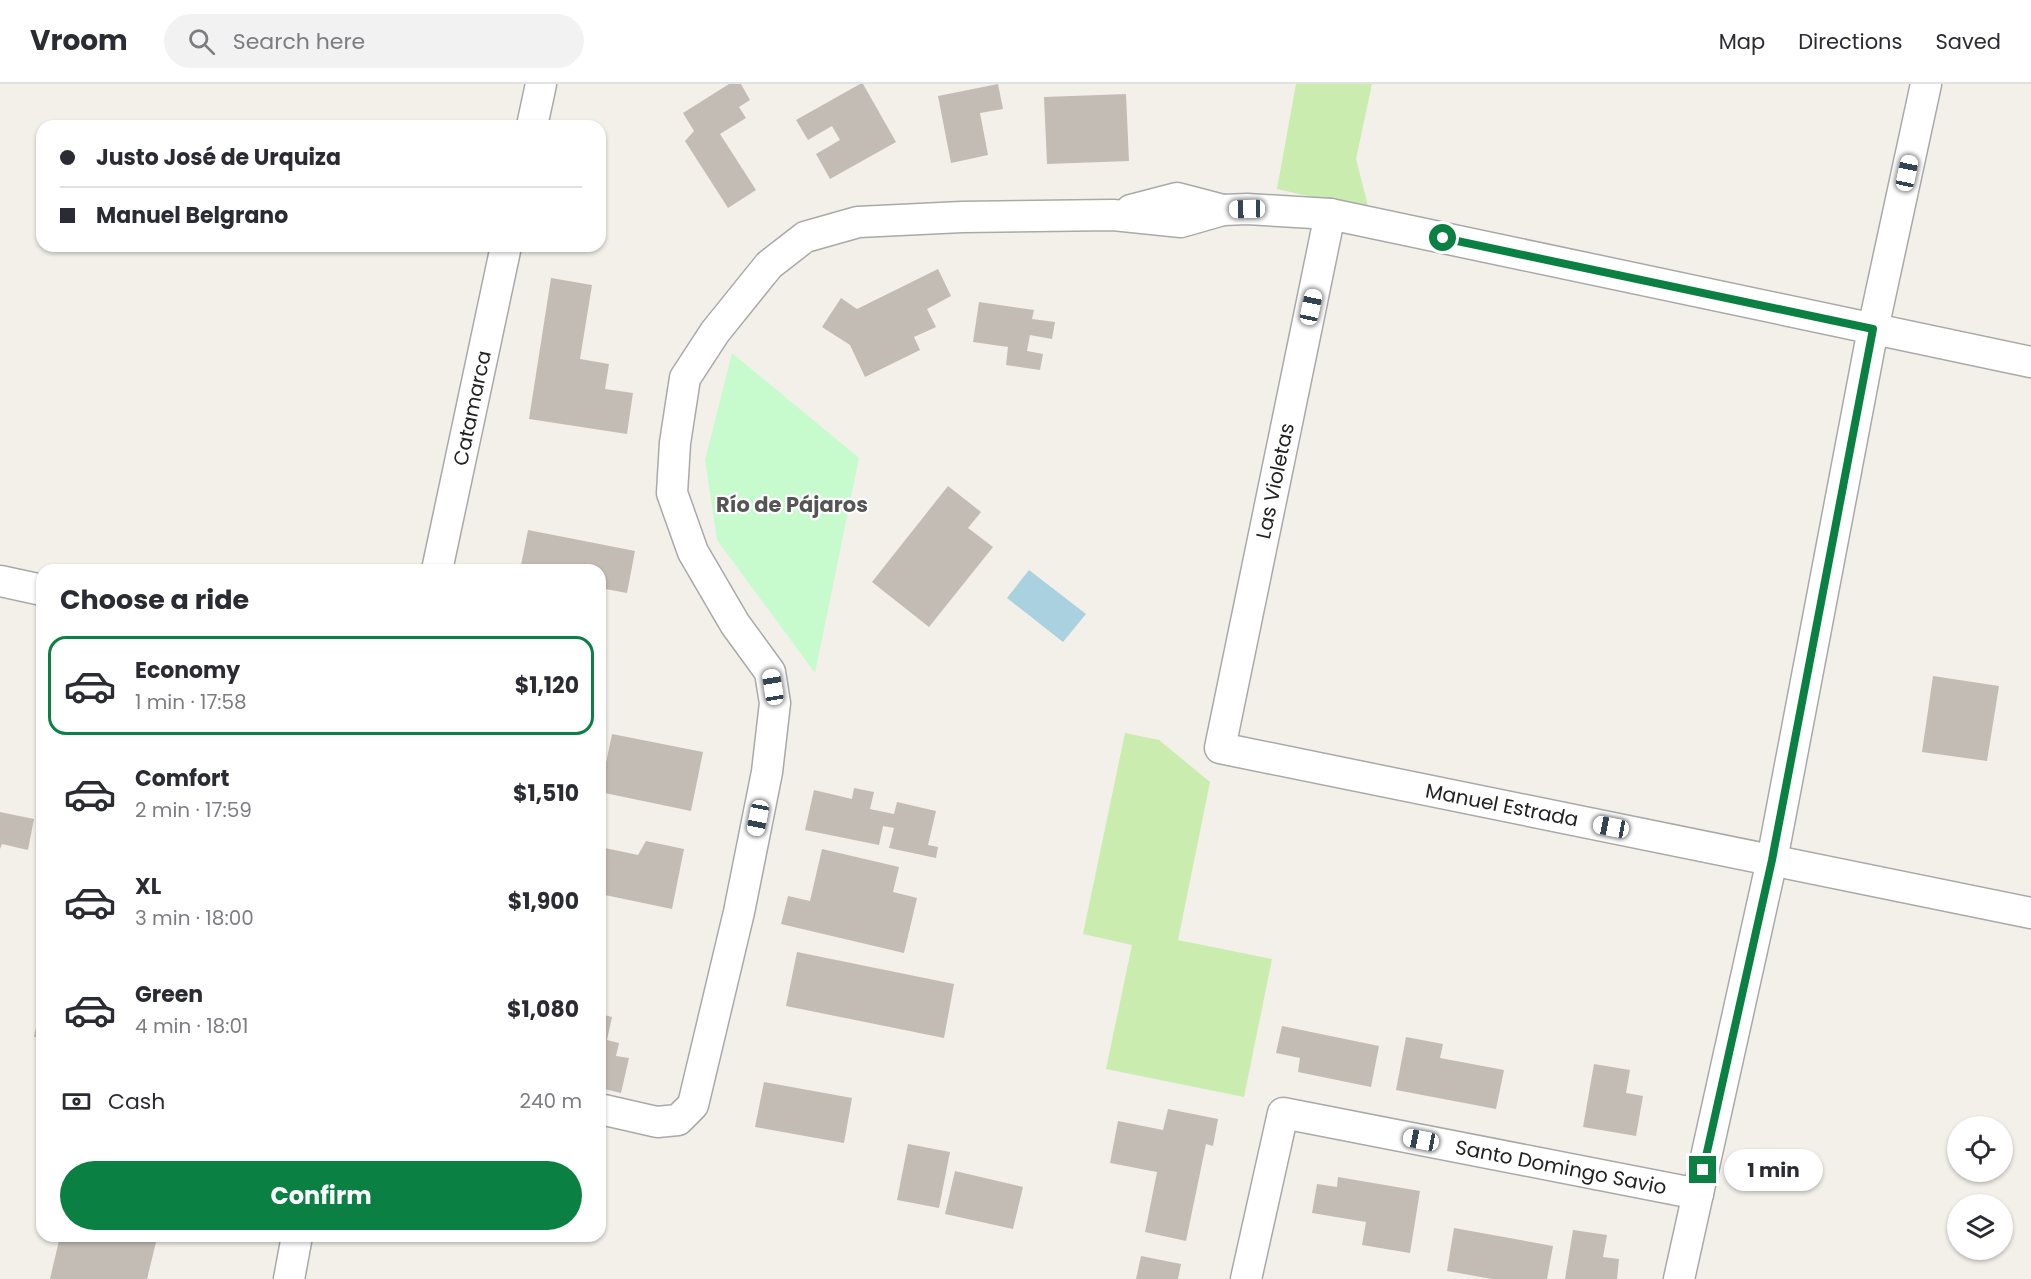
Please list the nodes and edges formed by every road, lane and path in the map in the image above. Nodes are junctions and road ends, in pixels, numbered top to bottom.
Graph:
1 (541, 84) edge
2 (1926, 84) edge
3 (533, 120) edge
4 (1330, 214) junction
5 (505, 252) edge
6 (1873, 329) junction
7 (2031, 362) edge
8 (438, 564) edge
9 (0, 581) edge
10 (36, 589) edge
11 (1220, 748) joint
12 (1772, 860) junction
13 (2031, 913) edge
14 (606, 1110) edge
15 (1698, 1194) junction
16 (296, 1242) edge
17 (289, 1279) edge
18 (1246, 1279) edge
19 (1679, 1279) edge

1 - 3 street
2 - 6 street
4 - 6 street
4 - 11 street, Las Violetas
4 - 14 street
5 - 8 street, Catamarca
6 - 7 street
6 - 12 street
9 - 10 street
11 - 12 street, Manuel Estrada
12 - 13 street, Manuel Estrada
12 - 15 street
15 - 18 street, Santo Domingo Savio
15 - 19 street
16 - 17 street

